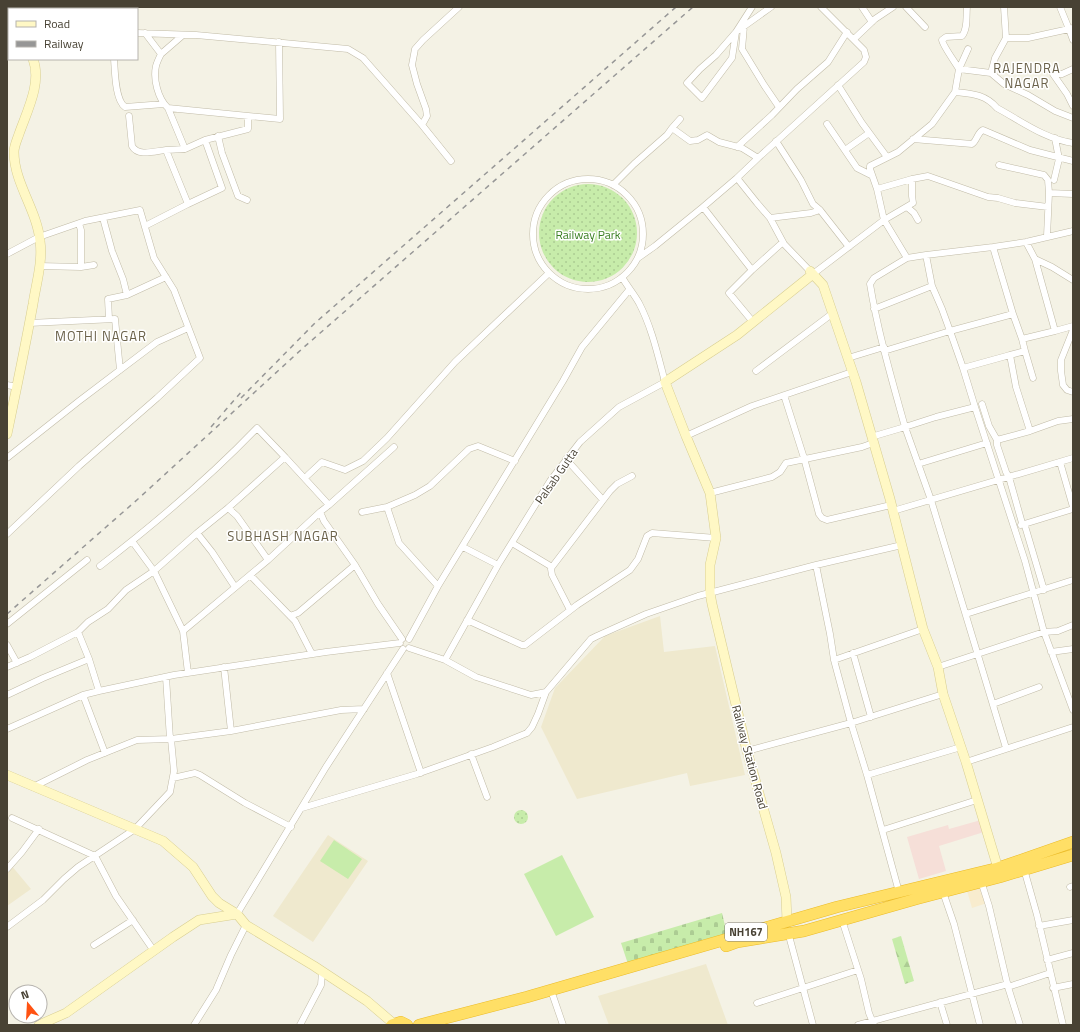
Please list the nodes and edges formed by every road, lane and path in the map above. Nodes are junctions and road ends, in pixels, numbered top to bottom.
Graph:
1 (459, 7) edge
2 (752, 7) edge
3 (770, 7) edge
4 (821, 7) edge
5 (862, 7) edge
6 (893, 7) edge
7 (906, 7) edge
8 (967, 7) edge
9 (1004, 7) edge
10 (1060, 7) edge
11 (872, 22) junction
12 (744, 26) junction
13 (924, 27) dead end
14 (1071, 28) edge
15 (736, 32) junction
16 (847, 32) junction
17 (138, 33) edge
18 (145, 33) junction
19 (183, 35) junction
20 (1006, 38) junction
21 (854, 39) junction
22 (1073, 40) edge
23 (279, 42) junction
24 (968, 49) dead end
25 (161, 54) junction
26 (33, 60) edge
27 (114, 60) edge
28 (959, 69) junction
29 (1073, 69) edge
30 (991, 73) junction
31 (838, 85) junction
32 (955, 92) junction
33 (166, 106) junction
34 (1073, 106) edge
35 (779, 107) junction
36 (129, 116) dead end
37 (248, 116) junction
38 (1073, 118) edge
39 (680, 120) dead end
40 (827, 124) dead end
41 (422, 125) junction
42 (672, 128) junction
43 (869, 133) junction
44 (218, 136) junction
45 (1054, 138) junction
46 (913, 139) junction
47 (206, 140) junction
48 (776, 141) junction
49 (1073, 143) edge
50 (737, 147) junction
51 (185, 149) junction
52 (10, 150) edge
53 (166, 150) junction
54 (845, 150) junction
55 (887, 157) junction
56 (758, 158) junction
57 (1058, 158) junction
58 (1073, 161) edge
59 (452, 162) dead end
60 (999, 165) dead end
61 (872, 175) junction
62 (737, 178) junction
63 (912, 178) junction
64 (1054, 180) dead end
65 (614, 185) junction
66 (877, 189) junction
67 (1049, 193) junction
68 (1073, 194) edge
69 (247, 200) dead end
70 (188, 204) junction
71 (703, 207) junction
72 (907, 207) junction
73 (1048, 207) junction
74 (820, 210) junction
75 (103, 218) junction
76 (770, 218) junction
77 (884, 220) junction
78 (918, 220) dead end
79 (79, 224) junction
80 (145, 226) junction
81 (1073, 231) edge
82 (1047, 236) junction
83 (40, 237) junction
84 (783, 242) junction
85 (1026, 242) junction
86 (849, 247) junction
87 (993, 247) junction
88 (7, 254) edge
89 (926, 255) junction
90 (638, 258) junction
91 (907, 258) junction
92 (1034, 259) junction
93 (94, 265) dead end
94 (40, 266) junction
95 (81, 267) junction
96 (752, 270) junction
97 (811, 272) junction
98 (549, 273) junction
99 (166, 277) junction
100 (622, 277) junction
101 (1073, 280) edge
102 (932, 286) junction
103 (630, 290) junction
104 (127, 295) junction
105 (874, 308) junction
106 (833, 313) junction
107 (1013, 314) junction
108 (109, 319) junction
109 (754, 322) junction
110 (29, 323) junction
111 (1073, 326) edge
112 (188, 328) junction
113 (1073, 330) edge
114 (1055, 331) junction
115 (950, 332) junction
116 (1022, 339) junction
117 (884, 349) junction
118 (1025, 351) junction
119 (1010, 355) junction
120 (848, 358) junction
121 (963, 368) junction
122 (120, 370) junction
123 (756, 372) dead end
124 (852, 372) junction
125 (1033, 378) dead end
126 (665, 382) junction
127 (7, 385) edge
128 (17, 387) junction
129 (1073, 392) edge
130 (784, 395) junction
131 (982, 404) dead end
132 (975, 407) junction
133 (1073, 419) edge
134 (905, 427) junction
135 (1030, 430) junction
136 (7, 434) edge
137 (686, 436) junction
138 (872, 440) junction
139 (997, 440) junction
140 (987, 443) junction
141 (394, 447) dead end
142 (285, 457) junction
143 (7, 458) edge
144 (804, 458) junction
145 (1073, 458) edge
146 (566, 460) junction
147 (515, 461) junction
148 (1060, 462) junction
149 (918, 464) junction
150 (308, 475) dead end
151 (632, 476) dead end
152 (1009, 477) junction
153 (998, 480) junction
154 (710, 493) junction
155 (1072, 496) edge
156 (603, 500) junction
157 (931, 500) junction
158 (329, 505) junction
159 (387, 507) junction
160 (228, 508) junction
161 (892, 508) junction
162 (1073, 508) edge
163 (320, 512) junction
164 (362, 512) dead end
165 (1024, 524) junction
166 (1013, 528) junction
167 (197, 533) junction
168 (7, 534) edge
169 (716, 538) junction
170 (132, 541) junction
171 (512, 543) junction
172 (902, 545) junction
173 (463, 547) junction
174 (87, 560) dead end
175 (268, 560) junction
176 (355, 565) junction
177 (498, 565) junction
178 (816, 565) junction
179 (100, 566) dead end
180 (552, 567) junction
181 (154, 571) junction
182 (250, 575) junction
183 (1073, 580) edge
184 (438, 586) junction
185 (235, 588) junction
186 (1044, 590) junction
187 (710, 593) junction
188 (1033, 593) junction
189 (570, 610) junction
190 (966, 614) junction
191 (290, 616) junction
192 (467, 620) junction
193 (7, 624) edge
194 (1073, 625) edge
195 (923, 629) junction
196 (183, 631) junction
197 (78, 632) junction
198 (1044, 632) junction
199 (404, 644) junction
200 (7, 645) edge
201 (1073, 649) edge
202 (1051, 652) junction
203 (852, 653) junction
204 (978, 653) junction
205 (312, 654) junction
206 (89, 658) junction
207 (445, 660) junction
208 (834, 660) junction
209 (17, 662) junction
210 (7, 667) edge
211 (224, 667) junction
212 (938, 667) junction
213 (188, 673) junction
214 (387, 673) junction
215 (166, 677) junction
216 (1039, 687) dead end
217 (99, 691) junction
218 (546, 692) junction
219 (943, 694) junction
220 (7, 695) edge
221 (83, 695) junction
222 (993, 704) junction
223 (364, 709) junction
224 (1073, 710) edge
225 (871, 717) junction
226 (851, 723) junction
227 (1073, 727) edge
228 (7, 729) edge
229 (231, 731) junction
230 (170, 739) junction
231 (962, 747) junction
232 (1006, 748) junction
233 (747, 751) junction
234 (105, 753) junction
235 (471, 754) junction
236 (966, 762) junction
237 (421, 773) junction
238 (867, 774) junction
239 (7, 776) edge
240 (173, 778) junction
241 (33, 787) junction
242 (488, 797) dead end
243 (977, 800) junction
244 (302, 808) junction
245 (12, 818) dead end
246 (291, 827) junction
247 (38, 829) junction
248 (135, 829) junction
249 (883, 830) junction
250 (1073, 842) edge
251 (1073, 855) edge
252 (95, 856) junction
253 (7, 869) edge
254 (1024, 869) junction
255 (999, 872) junction
256 (981, 882) junction
257 (900, 892) junction
258 (943, 892) junction
259 (236, 914) junction
260 (133, 920) junction
261 (842, 920) junction
262 (1073, 920) edge
263 (787, 921) junction
264 (246, 925) junction
265 (1039, 926) junction
266 (7, 927) edge
267 (788, 934) junction
268 (94, 945) dead end
269 (154, 951) junction
270 (1073, 953) edge
271 (1047, 960) junction
272 (858, 970) junction
273 (322, 972) junction
274 (1050, 973) junction
275 (1073, 984) edge
276 (1008, 985) junction
277 (803, 988) junction
278 (1053, 988) junction
279 (971, 994) junction
280 (553, 996) junction
281 (940, 1002) junction
282 (757, 1003) dead end
283 (873, 1023) edge
284 (393, 1024) edge
285 (39, 1025) edge
286 (194, 1025) edge
287 (300, 1025) edge
288 (407, 1025) edge
289 (419, 1025) edge
290 (447, 1025) edge
291 (563, 1025) edge
292 (813, 1025) edge
293 (858, 1025) edge
294 (947, 1025) edge
295 (980, 1025) edge
296 (1020, 1025) edge
297 (1063, 1025) edge

1 - 41 street
2 - 15 street
3 - 12 street
4 - 16 street
5 - 11 street
6 - 11 street
7 - 13 street
8 - 28 street
9 - 20 street
10 - 14 street
11 - 21 street
12 - 15 street
12 - 35 street
14 - 20 street
14 - 22 street
15 - 15 street
16 - 21 street
16 - 35 street
17 - 18 street
18 - 19 street
18 - 25 street
19 - 23 street
19 - 25 street
20 - 30 street
21 - 31 street
23 - 37 street
23 - 41 street
24 - 28 street
25 - 33 street
26 - 52 street
27 - 33 street
28 - 30 street
28 - 32 street
29 - 34 street
30 - 38 street
31 - 43 street
31 - 48 street
32 - 45 street
32 - 46 street
33 - 37 street
33 - 51 street
35 - 50 street
36 - 53 street
37 - 44 street
39 - 42 street
40 - 54 street
41 - 59 street
42 - 50 street
42 - 65 street
43 - 54 street
43 - 55 street
44 - 47 street
44 - 69 street
45 - 49 street
45 - 57 street
46 - 55 street
46 - 57 street
47 - 51 street
47 - 70 street
48 - 56 street
48 - 74 street
50 - 56 street
51 - 53 street
52 - 83 street
53 - 70 street
54 - 61 street
55 - 61 street
56 - 62 street
57 - 58 street
57 - 64 street
60 - 67 street
61 - 66 street
62 - 71 street
62 - 76 street
63 - 66 street
63 - 72 street
63 - 73 street
65 - 90 street
65 - 98 street
66 - 77 street
67 - 68 street
67 - 73 street
70 - 80 street
71 - 90 street
71 - 96 street
72 - 77 street
72 - 78 street
73 - 82 street
74 - 76 street
74 - 86 street
75 - 79 street
75 - 80 street
75 - 104 street
76 - 84 street
77 - 86 street
77 - 91 street
79 - 83 street
79 - 95 street
80 - 99 street
81 - 82 street
82 - 85 street
83 - 88 street
83 - 94 street
84 - 96 street
84 - 97 street
85 - 87 street
85 - 92 street
86 - 97 street
87 - 89 street
87 - 107 street
89 - 91 street
89 - 102 street
90 - 100 street
91 - 105 street
92 - 101 street
92 - 114 street
93 - 95 street
94 - 95 street
94 - 110 street
96 - 109 street
97 - 106 street
97 - 109 street
98 - 100 street
98 - 150 street
99 - 104 street
99 - 112 street
100 - 103 street
102 - 105 street
102 - 115 street
103 - 126 street
103 - 147 street
104 - 108 street
105 - 117 street
106 - 120 street
106 - 123 street
107 - 115 street
107 - 116 street
108 - 110 street
108 - 122 street
109 - 126 street
110 - 128 street
111 - 114 street
112 - 122 street
112 - 168 street
113 - 129 street
114 - 116 street
115 - 117 street
115 - 121 street
116 - 118 street
117 - 120 street
117 - 134 street
118 - 119 street
118 - 125 street
119 - 121 street
119 - 135 street
120 - 124 street
121 - 132 street
122 - 143 street
124 - 130 street
124 - 138 street
126 - 137 street
126 - 146 street, Palsab Gutta
127 - 128 street
128 - 136 street
130 - 137 street
130 - 144 street
131 - 139 street
132 - 134 street
132 - 140 street
133 - 135 street
134 - 138 street
134 - 149 street
135 - 139 street
137 - 154 street
138 - 144 street
138 - 161 street
139 - 152 street
140 - 149 street
140 - 153 street
141 - 158 street
142 - 158 street
142 - 160 street
142 - 170 street
144 - 154 street
144 - 161 street
145 - 148 street
146 - 156 street
146 - 171 street, Palsab Gutta
147 - 159 street
147 - 173 street
148 - 152 street
148 - 155 street
149 - 157 street
151 - 156 street
152 - 153 street
152 - 165 street
153 - 157 street
153 - 166 street
154 - 169 street
155 - 162 street
156 - 180 street
157 - 161 street
157 - 190 street
158 - 163 street
159 - 164 street
159 - 184 street
160 - 167 street
160 - 175 street
161 - 172 street
162 - 165 street
163 - 175 street
163 - 176 street
165 - 166 street
165 - 186 street
166 - 188 street
167 - 181 street
167 - 185 street
169 - 187 street, Railway Station Road
169 - 189 street
170 - 179 street
170 - 181 street
171 - 177 street, Palsab Gutta
171 - 180 street
172 - 178 street
172 - 195 street
173 - 177 street
173 - 184 street
174 - 193 street
175 - 182 street
176 - 191 street
176 - 199 street
177 - 192 street, Palsab Gutta
178 - 187 street
178 - 208 street
180 - 189 street
181 - 196 street
181 - 197 street
182 - 185 street
182 - 191 street
183 - 186 street
184 - 199 street
185 - 196 street
186 - 188 street
187 - 218 street
187 - 233 street, Railway Station Road
188 - 190 street
188 - 198 street
189 - 192 street
190 - 204 street
191 - 205 street
192 - 207 street, Palsab Gutta
194 - 198 street
195 - 203 street
195 - 212 street
196 - 213 street
197 - 206 street
197 - 209 street
198 - 202 street
198 - 204 street
199 - 205 street
199 - 207 street
199 - 214 street
200 - 209 street
201 - 202 street
202 - 224 street
203 - 208 street
203 - 225 street
204 - 212 street
204 - 222 street
205 - 211 street
206 - 217 street
206 - 220 street
207 - 218 street
208 - 226 street
209 - 210 street
211 - 213 street
211 - 229 street
212 - 219 street
213 - 215 street
214 - 223 street
214 - 237 street
215 - 217 street
215 - 230 street
216 - 222 street
217 - 221 street
218 - 235 street
219 - 225 street
219 - 231 street
221 - 228 street
221 - 234 street
222 - 232 street
223 - 229 street
223 - 244 street
225 - 226 street
226 - 233 street
226 - 238 street
227 - 232 street
229 - 230 street
230 - 234 street
230 - 240 street
231 - 236 street
231 - 238 street
232 - 236 street
233 - 263 street, Railway Station Road
234 - 241 street
235 - 237 street
235 - 242 street
236 - 243 street
237 - 244 street
238 - 249 street
239 - 241 street
240 - 246 street
240 - 248 street
241 - 248 street
243 - 249 street
243 - 255 street
244 - 246 street
245 - 247 street
246 - 259 street
247 - 252 street
247 - 253 street
248 - 252 street
248 - 259 street
249 - 257 street
250 - 255 highway, NH167
251 - 254 highway, NH167
252 - 260 street
252 - 266 street
254 - 255 highway, NH167
254 - 265 street
255 - 256 highway, NH167
255 - 257 highway, NH167
256 - 258 highway, NH167
256 - 276 street
257 - 263 highway, NH167
258 - 261 highway, NH167
258 - 279 street
259 - 264 street
259 - 269 street
260 - 268 street
260 - 269 street
261 - 267 highway, NH167
261 - 272 street
262 - 265 street
263 - 267 street
263 - 289 highway, NH167
264 - 273 street
264 - 286 street
265 - 271 street
267 - 277 street
267 - 280 highway, NH167
269 - 285 street
270 - 271 street
271 - 274 street
272 - 277 street
272 - 283 street
273 - 284 street
273 - 287 street
274 - 276 street
274 - 278 street
275 - 278 street
276 - 279 street
276 - 296 street
277 - 282 street
277 - 292 street
278 - 297 street
279 - 281 street
279 - 295 street
280 - 290 highway, NH167
280 - 291 street
281 - 283 street
281 - 294 street
283 - 293 street
284 - 288 highway

